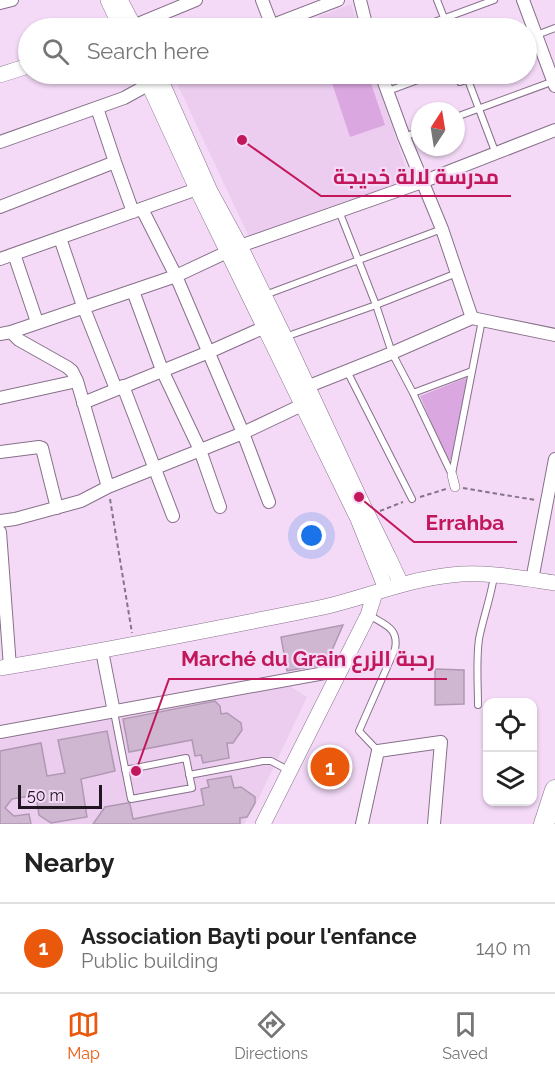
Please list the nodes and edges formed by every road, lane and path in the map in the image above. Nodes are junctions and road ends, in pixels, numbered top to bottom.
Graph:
1 (12, 0) edge
2 (108, 0) edge
3 (120, 0) edge
4 (196, 0) edge
5 (262, 0) edge
6 (338, 0) edge
7 (360, 0) edge
8 (437, 0) edge
9 (494, 0) edge
10 (524, 0) edge
11 (0, 3) edge
12 (122, 18) edge
13 (126, 18) edge
14 (153, 18) edge
15 (266, 18) edge
16 (291, 18) edge
17 (364, 18) edge
18 (444, 18) edge
19 (447, 18) edge
20 (528, 18) edge
21 (555, 28) edge
22 (537, 35) edge
23 (537, 47) edge
24 (18, 69) edge
25 (0, 75) edge
26 (554, 82) edge
27 (145, 84) edge
28 (158, 84) edge
29 (158, 84) edge
30 (385, 84) edge
31 (408, 84) edge
32 (469, 84) edge
33 (388, 92) junction
34 (97, 108) junction
35 (478, 108) junction
36 (465, 113) edge
37 (555, 130) edge
38 (411, 134) edge
39 (404, 137) junction
40 (0, 142) edge
41 (496, 154) junction
42 (115, 162) junction
43 (422, 182) junction
44 (197, 189) junction
45 (0, 206) edge
46 (138, 211) junction
47 (339, 211) junction
48 (442, 229) junction
49 (60, 238) junction
50 (234, 249) junction
51 (14, 254) junction
52 (0, 259) edge
53 (359, 261) junction
54 (457, 273) junction
55 (176, 276) junction
56 (133, 291) junction
57 (264, 295) junction
58 (376, 305) junction
59 (83, 306) junction
60 (477, 319) junction
61 (37, 322) junction
62 (265, 327) junction
63 (5, 333) edge
64 (555, 335) edge
65 (285, 338) junction
66 (209, 352) junction
67 (392, 353) junction
68 (162, 370) junction
69 (347, 371) junction
70 (472, 371) junction
71 (77, 381) junction
72 (119, 387) junction
73 (413, 393) junction
74 (301, 394) junction
75 (0, 398) edge
76 (83, 403) junction
77 (243, 433) junction
78 (200, 450) junction
79 (0, 452) edge
80 (555, 459) edge
81 (155, 468) junction
82 (452, 475) junction
83 (108, 487) junction
84 (455, 487) junction
85 (412, 499) junction
86 (269, 502) dead end
87 (547, 502) junction
88 (220, 507) dead end
89 (57, 508) junction
90 (368, 515) junction
91 (173, 516) dead end
92 (0, 521) edge
93 (0, 532) edge
94 (494, 576) junction
95 (532, 580) junction
96 (555, 583) edge
97 (387, 588) junction
98 (368, 615) junction
99 (134, 644) junction
100 (102, 651) junction
101 (5, 668) edge
102 (341, 670) junction
103 (477, 705) dead end
104 (114, 712) junction
105 (0, 732) edge
106 (378, 752) junction
107 (125, 770) junction
108 (291, 771) junction
109 (189, 775) junction
110 (555, 790) edge
111 (264, 824) edge
112 (362, 824) edge
113 (434, 824) edge
114 (544, 824) edge

1 - 11 street
2 - 12 street
3 - 13 street
4 - 14 street
5 - 15 street
6 - 16 street
7 - 17 street
8 - 18 lane
9 - 19 lane
10 - 20 street
21 - 22 lane
23 - 26 street
24 - 25 street
26 - 35 lane
27 - 34 street
28 - 44 street
29 - 50 street
30 - 33 street
31 - 33 lane
32 - 35 lane
33 - 39 street
34 - 40 street
34 - 42 street
35 - 36 lane
35 - 41 lane
37 - 41 street
38 - 39 lane
39 - 43 street
41 - 43 street
42 - 45 street
42 - 46 street
43 - 47 street
43 - 48 street
44 - 46 street
44 - 50 street
46 - 49 street
46 - 55 street
47 - 50 street
47 - 53 lane
48 - 53 lane
48 - 54 street
49 - 51 street
49 - 59 street
50 - 55 street
50 - 57 street
50 - 62 street
51 - 52 street
51 - 61 street
53 - 57 lane
53 - 58 lane
54 - 58 lane
54 - 60 street
55 - 56 street
55 - 66 street
56 - 59 street
56 - 68 street
57 - 65 street
58 - 65 lane
58 - 67 lane
59 - 61 street
59 - 72 street
60 - 64 street
60 - 67 street
60 - 70 lane
61 - 63 street
62 - 66 street
62 - 74 street
63 - 71 street
65 - 74 street
66 - 68 street
66 - 77 street
67 - 69 street
67 - 73 lane
68 - 72 street
68 - 78 street
69 - 74 street
69 - 85 lane
70 - 73 lane
70 - 82 lane
71 - 75 street
71 - 76 street
72 - 76 street
72 - 81 street
73 - 82 lane
74 - 77 street
74 - 90 street
74 - 97 street
76 - 83 street
77 - 78 street
77 - 86 street
78 - 81 street
78 - 88 street
79 - 89 street
80 - 87 street
81 - 83 street
81 - 91 street
82 - 84 street
83 - 89 street
83 - 99 path
84 - 85 path
84 - 87 path
85 - 90 path
87 - 95 street
89 - 92 street
90 - 97 street
93 - 101 street
94 - 95 street
94 - 97 street
94 - 103 lane
95 - 96 street
97 - 98 street
97 - 99 street
98 - 102 street
98 - 106 lane
99 - 100 street
100 - 101 street
100 - 104 street
102 - 104 street
102 - 108 street
104 - 105 street
104 - 107 lane
106 - 112 street
106 - 113 street
107 - 109 lane
107 - 109 lane
108 - 109 lane
108 - 111 street
110 - 114 main road

